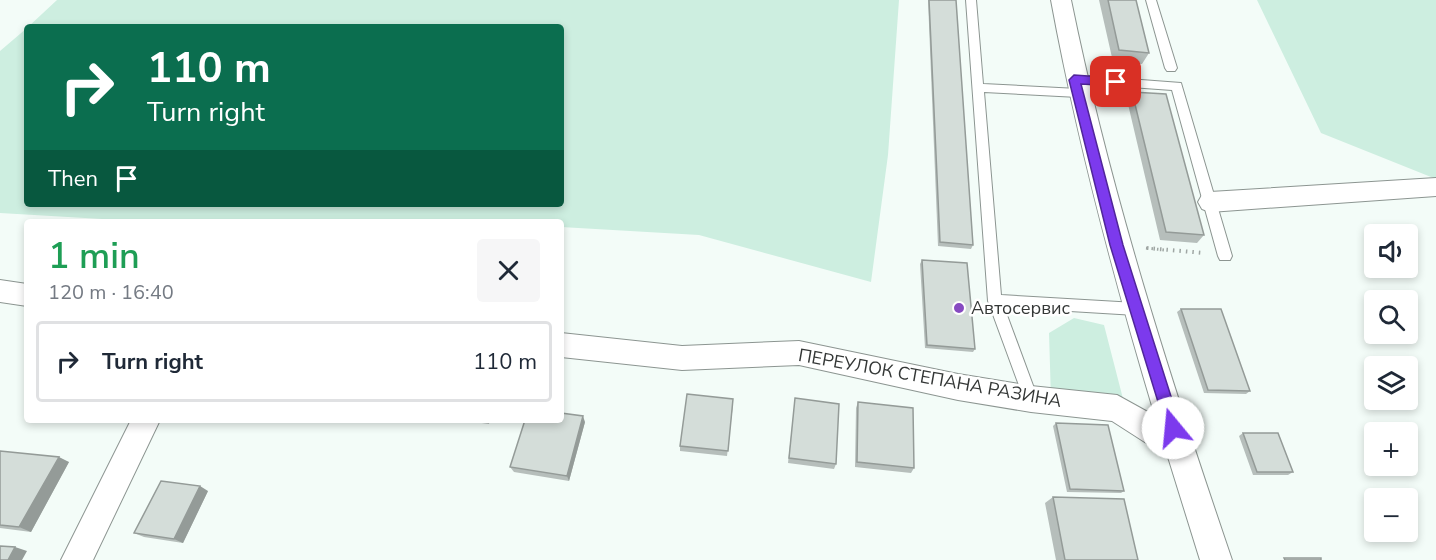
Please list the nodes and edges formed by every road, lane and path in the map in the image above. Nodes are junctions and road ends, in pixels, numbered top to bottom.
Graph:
1 (971, 0) edge
2 (1061, 0) edge
3 (1151, 0) edge
4 (1171, 68) dead end
5 (1076, 86) junction
6 (979, 88) junction
7 (1436, 188) edge
8 (1210, 202) junction
9 (1136, 247) dead end
10 (1225, 256) joint
11 (0, 291) edge
12 (24, 295) edge
13 (994, 301) junction
14 (1136, 309) junction
15 (564, 345) edge
16 (1030, 399) junction
17 (145, 423) edge
18 (1180, 448) junction
19 (77, 560) edge
20 (1216, 560) edge

1 - 6 lane
2 - 5 street
3 - 4 lane
5 - 6 lane
5 - 8 lane
5 - 14 street
6 - 13 lane
7 - 8 street
8 - 10 lane
9 - 10 path
11 - 12 street
13 - 14 lane
13 - 16 lane
14 - 18 street
15 - 16 street, ПЕРЕУЛОК СТЕПАНА РАЗИНА
16 - 18 street, ПЕРЕУЛОК СТЕПАНА РАЗИНА
17 - 19 street
18 - 20 street

